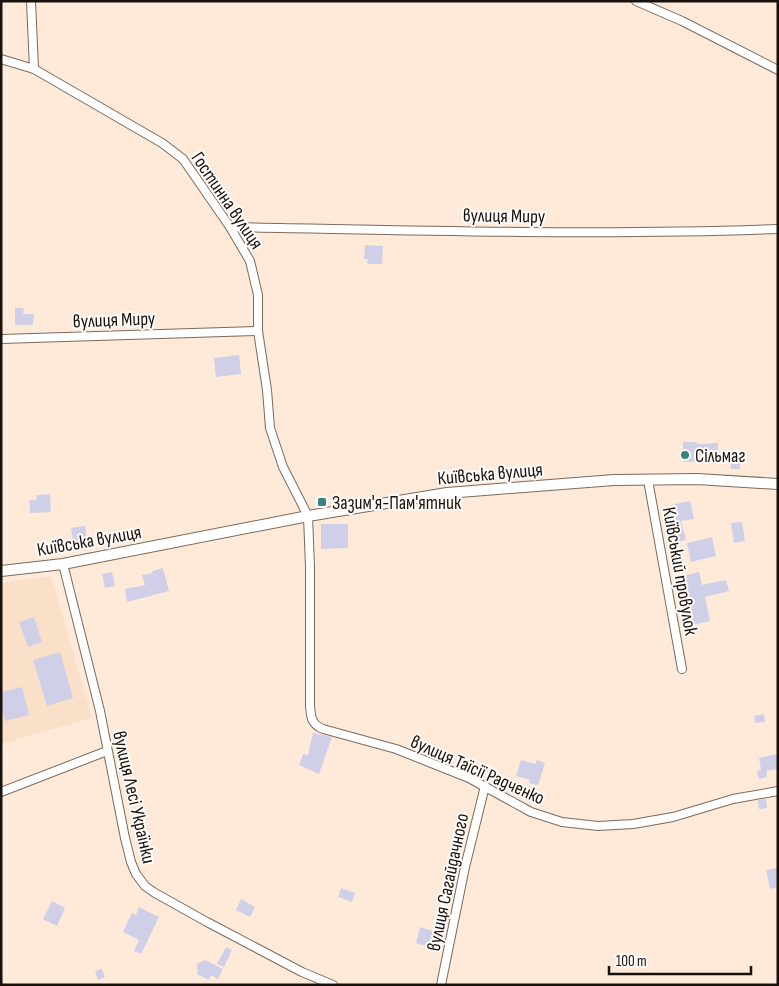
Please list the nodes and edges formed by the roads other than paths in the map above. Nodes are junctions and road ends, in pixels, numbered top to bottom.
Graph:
1 (31, 1) edge
2 (636, 1) edge
3 (1, 59) edge
4 (34, 69) junction
5 (778, 70) edge
6 (230, 228) junction
7 (778, 229) edge
8 (258, 332) junction
9 (1, 339) edge
10 (648, 480) junction
11 (778, 484) edge
12 (308, 516) junction
13 (63, 564) junction
14 (1, 571) edge
15 (682, 669) dead end
16 (107, 751) junction
17 (485, 786) junction
18 (778, 791) edge
19 (1, 792) edge
20 (333, 985) edge
21 (442, 985) edge

1 - 4 street
2 - 5 street
3 - 4 street, Гостинна вулиця
4 - 6 street, Гостинна вулиця
6 - 7 street, вулиця Миру
6 - 8 street, Гостинна вулиця
8 - 9 street, вулиця Миру
8 - 12 street, Гостинна вулиця
10 - 11 street, Київська вулиця
10 - 12 street, Київська вулиця
10 - 15 street, Київський провулок
12 - 13 street, Київська вулиця
12 - 17 street, вулиця Таїсії Радченко
13 - 14 street, Київська вулиця
13 - 16 street, вулиця Лесі Українки
16 - 19 street
16 - 20 street, вулиця Лесі Українки
17 - 18 street, вулиця Таїсії Радченко
17 - 21 street, вулиця Сагайдачного

